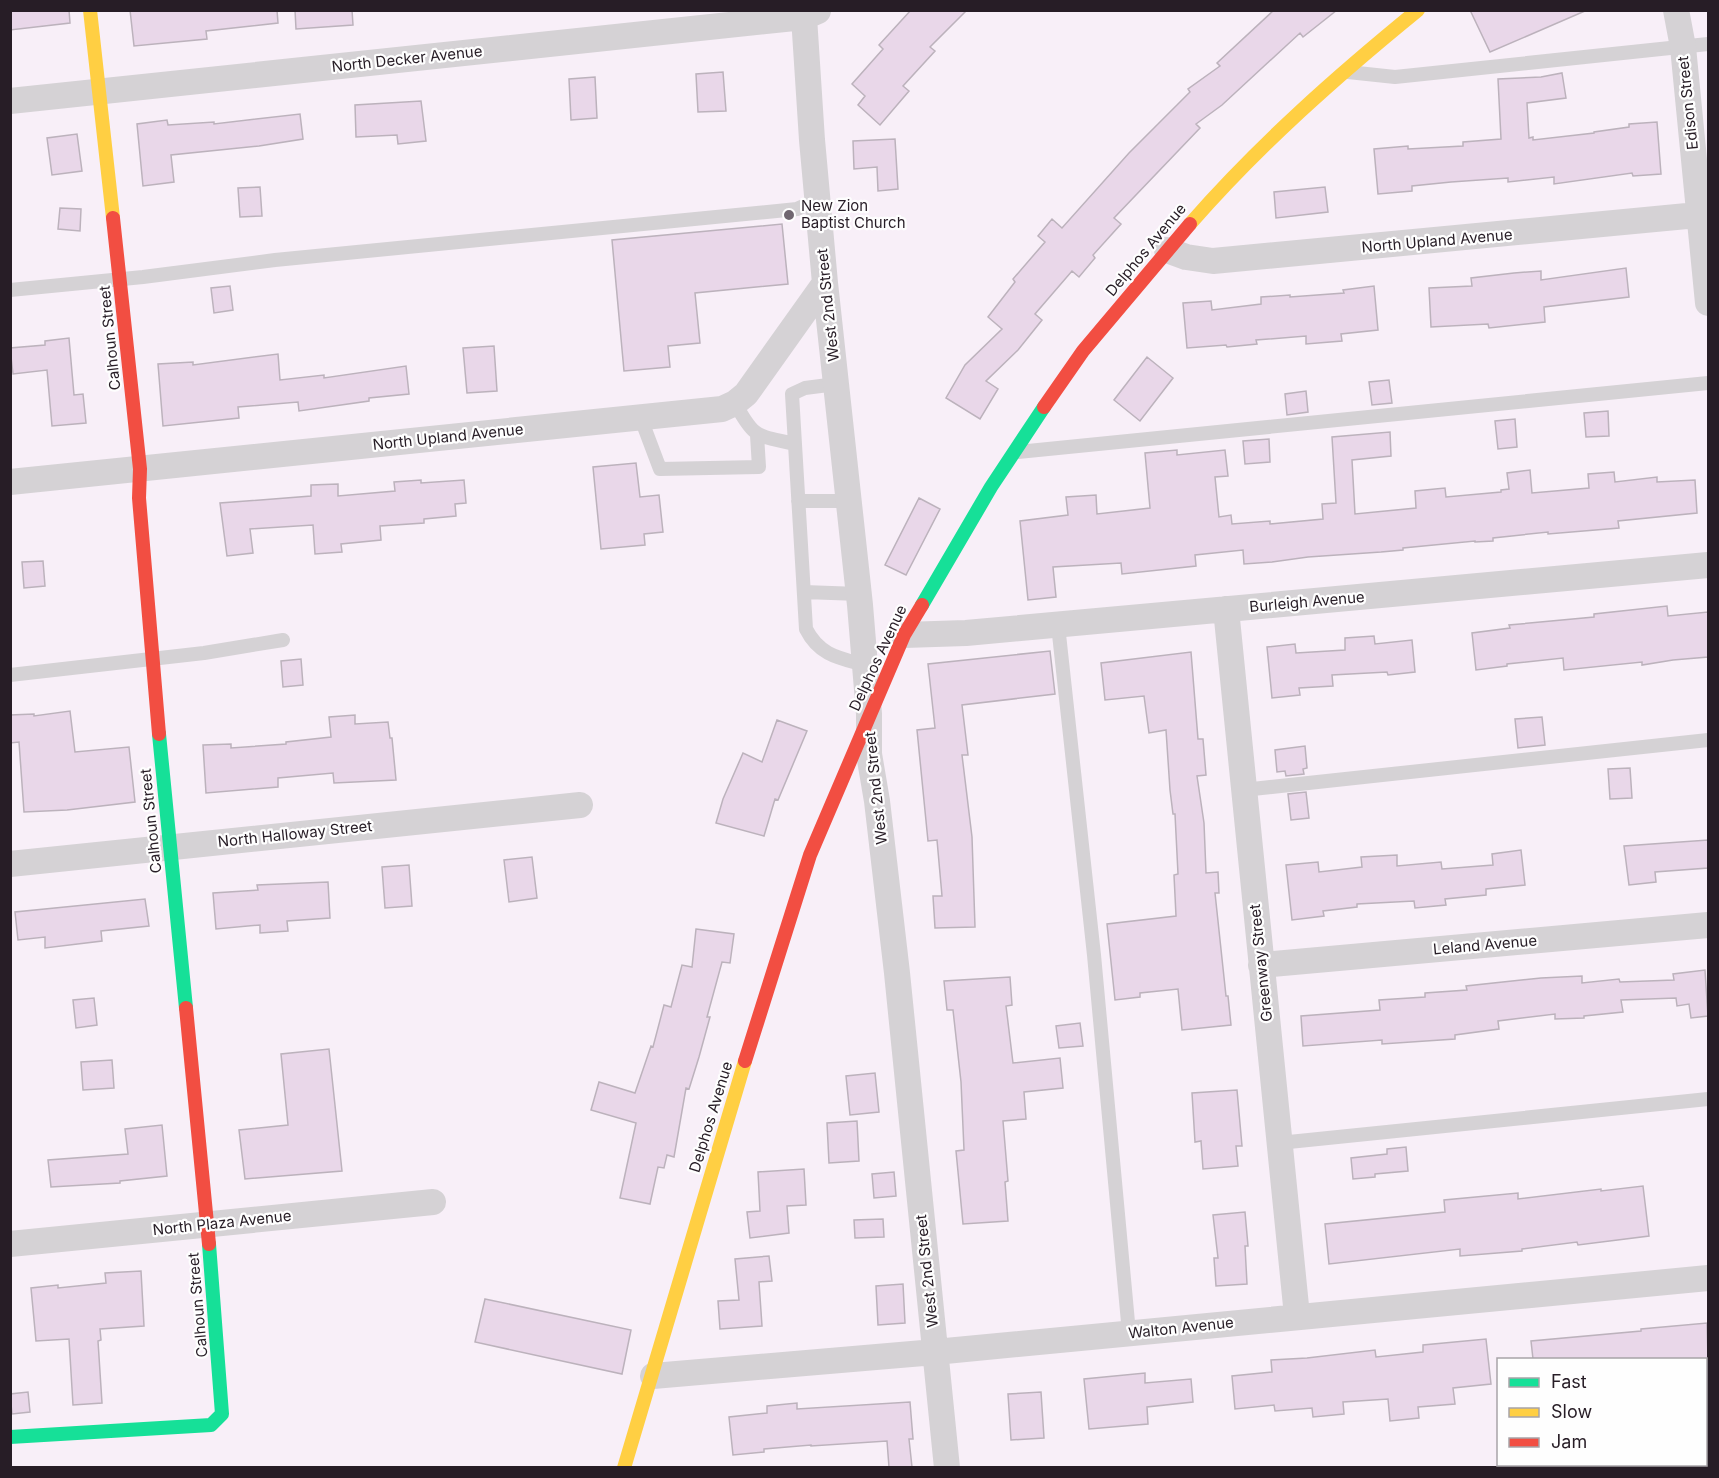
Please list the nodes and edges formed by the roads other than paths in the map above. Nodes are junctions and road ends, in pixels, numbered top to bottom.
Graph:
1 (90, 10) edge
2 (1418, 10) edge
3 (1676, 10) edge
4 (811, 14) edge
5 (1708, 44) edge
6 (1683, 47) junction
7 (1343, 71) junction
8 (98, 92) junction
9 (10, 101) edge
10 (817, 200) junction
11 (1704, 214) edge
12 (1167, 250) junction
13 (120, 279) junction
14 (825, 284) junction
15 (10, 290) edge
16 (1708, 303) edge
17 (1708, 383) edge
18 (836, 384) junction
19 (735, 403) junction
20 (640, 416) junction
21 (757, 435) junction
22 (795, 444) junction
23 (1014, 452) junction
24 (140, 469) junction
25 (10, 482) edge
26 (798, 501) junction
27 (849, 501) junction
28 (1708, 565) edge
29 (804, 592) junction
30 (859, 594) junction
31 (1226, 609) junction
32 (1058, 625) junction
33 (904, 635) junction
34 (283, 640) dead end
35 (152, 658) junction
36 (865, 665) junction
37 (10, 675) edge
38 (869, 714) junction
39 (1708, 740) edge
40 (1243, 790) junction
41 (580, 805) dead end
42 (171, 847) junction
43 (10, 864) edge
44 (1708, 925) edge
45 (1261, 965) junction
46 (1708, 1099) edge
47 (1279, 1143) junction
48 (433, 1202) dead end
49 (206, 1224) junction
50 (10, 1244) edge
51 (1708, 1278) edge
52 (1297, 1316) junction
53 (1129, 1333) junction
54 (935, 1352) junction
55 (652, 1376) junction
56 (10, 1437) edge
57 (624, 1467) edge
58 (946, 1467) edge

1 - 8 street, Calhoun Street
2 - 7 street, Delphos Avenue
3 - 6 street, Edison Street
4 - 8 street, North Decker Avenue
4 - 10 street, West 2nd Street
5 - 6 lane
6 - 7 lane
6 - 11 street, Edison Street
7 - 12 street, Delphos Avenue
8 - 9 street, North Decker Avenue
8 - 13 street, Calhoun Street
10 - 13 lane
10 - 14 street, West 2nd Street
11 - 12 street, North Upland Avenue
11 - 16 street, Edison Street
12 - 23 street, Delphos Avenue
13 - 15 lane
13 - 24 street, Calhoun Street
14 - 18 street, West 2nd Street
14 - 19 street
17 - 23 lane
18 - 22 lane
18 - 27 street, West 2nd Street
19 - 20 street, North Upland Avenue
19 - 21 lane
20 - 21 lane
20 - 24 street, North Upland Avenue
21 - 22 lane
22 - 26 lane
23 - 33 street, Delphos Avenue
24 - 25 street, North Upland Avenue
24 - 35 street, Calhoun Street
26 - 27 lane
26 - 29 lane
27 - 30 street, West 2nd Street
28 - 31 street, Burleigh Avenue
29 - 30 lane
29 - 36 lane
30 - 36 street, West 2nd Street
31 - 32 street, Burleigh Avenue
31 - 40 street, Greenway Street
32 - 33 street, Burleigh Avenue
32 - 53 lane
33 - 38 street, Delphos Avenue
34 - 35 lane
35 - 37 lane
35 - 42 street, Calhoun Street
36 - 38 street, West 2nd Street
38 - 54 street, West 2nd Street
38 - 55 street, Delphos Avenue
39 - 40 lane
40 - 45 street, Greenway Street
41 - 42 street, North Halloway Street
42 - 43 street, North Halloway Street
42 - 49 street, Calhoun Street
44 - 45 street, Leland Avenue
45 - 47 street, Greenway Street
46 - 47 lane
47 - 52 street, Greenway Street
48 - 49 street, North Plaza Avenue
49 - 50 street, North Plaza Avenue
49 - 56 street, Calhoun Street
51 - 52 street, Walton Avenue
52 - 53 street, Walton Avenue
53 - 54 street, Walton Avenue
54 - 55 street, Walton Avenue
54 - 58 street, West 2nd Street
55 - 57 street, Delphos Avenue

